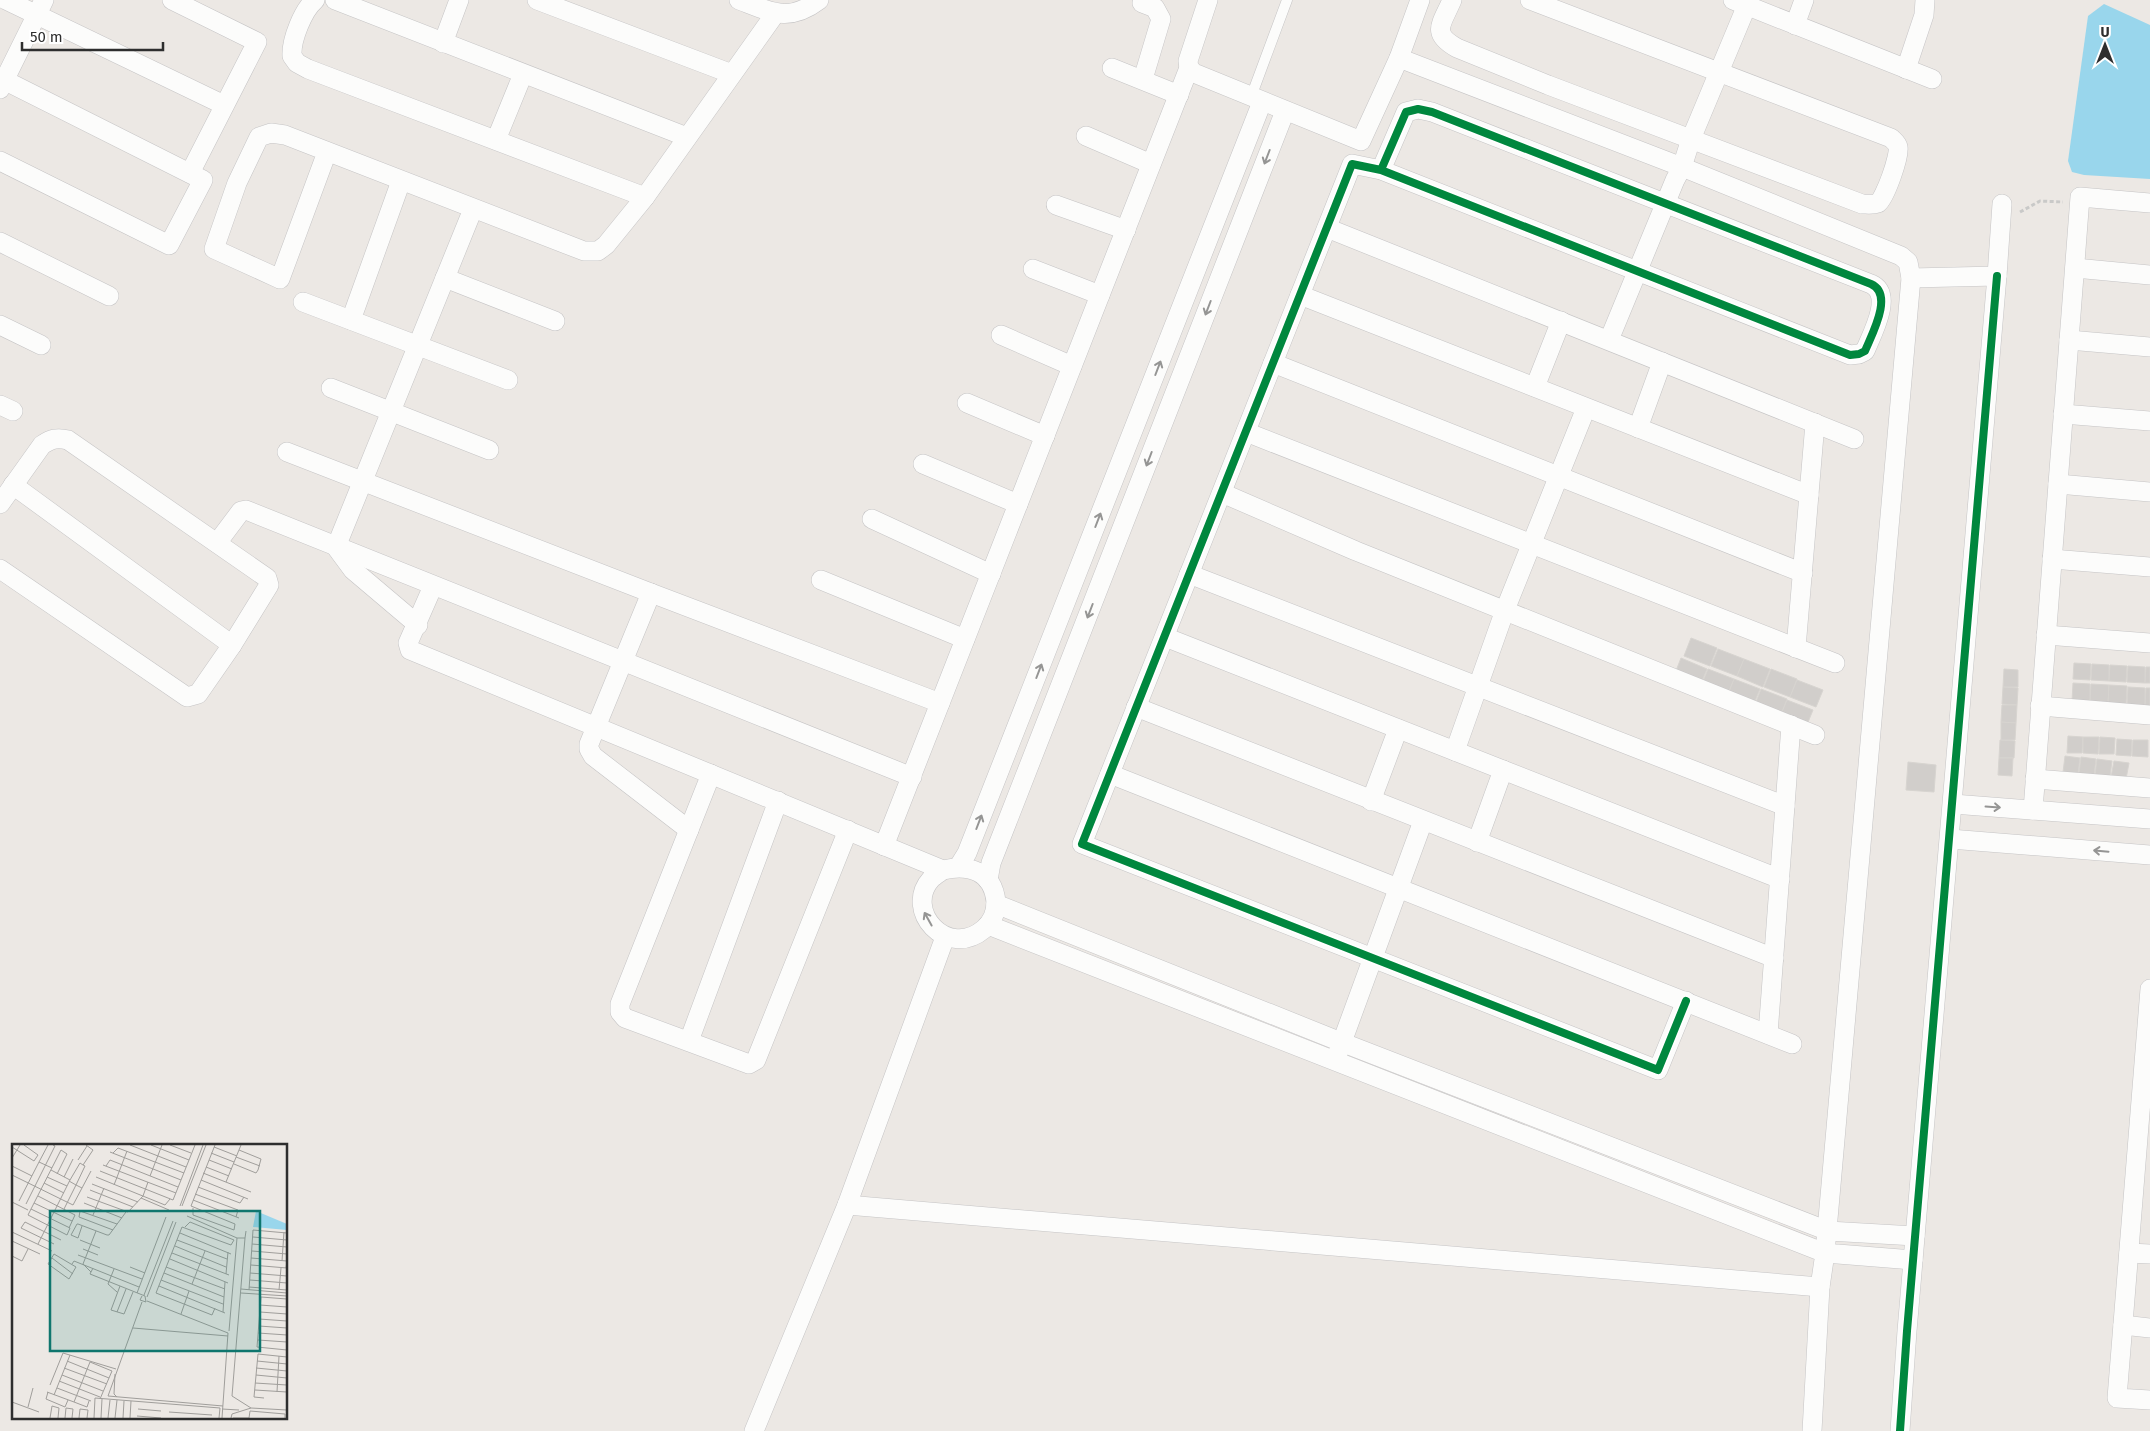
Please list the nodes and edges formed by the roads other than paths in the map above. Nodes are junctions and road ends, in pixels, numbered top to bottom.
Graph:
1 (6, 0) edge
2 (172, 0) edge
3 (315, 0) edge
4 (335, 0) edge
5 (459, 0) edge
6 (537, 0) edge
7 (739, 0) edge
8 (819, 0) edge
9 (1208, 0) edge
10 (1288, 0) edge
11 (1420, 0) edge
12 (1452, 0) edge
13 (1530, 0) edge
14 (1804, 0) edge
15 (1926, 0) edge
16 (1142, 3) dead end
17 (1740, 3) edge
18 (41, 8) edge
19 (775, 14) junction
20 (1795, 25) junction
21 (442, 43) junction
22 (1399, 58) junction
23 (1112, 68) dead end
24 (1189, 68) junction
25 (1906, 69) junction
26 (1718, 73) junction
27 (523, 74) junction
28 (732, 74) junction
29 (1143, 79) junction
30 (1932, 79) dead end
31 (1, 82) edge
32 (1178, 95) junction
33 (1256, 100) junction
34 (224, 105) junction
35 (1285, 111) junction
36 (1086, 136) dead end
37 (688, 137) junction
38 (1691, 139) junction
39 (496, 140) junction
40 (327, 152) junction
41 (0, 161) edge
42 (1152, 164) junction
43 (1682, 167) junction
44 (1381, 170) junction
45 (190, 173) junction
46 (401, 181) junction
47 (645, 197) junction
48 (2150, 203) edge
49 (1665, 204) junction
50 (2002, 204) dead end
51 (1056, 205) dead end
52 (473, 209) junction
53 (1327, 228) junction
54 (1126, 230) junction
55 (0, 242) edge
56 (2075, 268) junction
57 (1033, 269) dead end
58 (1637, 272) junction
59 (2150, 275) edge
60 (1997, 276) junction
61 (445, 278) junction
62 (1911, 278) junction
63 (1100, 295) junction
64 (1300, 295) junction
65 (109, 296) dead end
66 (303, 302) dead end
67 (351, 320) junction
68 (555, 321) dead end
69 (1561, 321) junction
70 (0, 325) edge
71 (1001, 335) dead end
72 (1609, 340) junction
73 (2069, 340) junction
74 (41, 345) dead end
75 (417, 346) junction
76 (2150, 347) edge
77 (1662, 362) junction
78 (1273, 363) junction
79 (1072, 366) junction
80 (508, 380) dead end
81 (1535, 387) junction
82 (331, 388) dead end
83 (967, 403) dead end
84 (1586, 408) junction
85 (390, 411) junction
86 (2063, 414) junction
87 (2150, 421) edge
88 (1816, 423) junction
89 (1638, 428) junction
90 (1246, 432) junction
91 (1045, 436) junction
92 (1854, 439) dead end
93 (489, 450) dead end
94 (287, 452) dead end
95 (923, 464) dead end
96 (1558, 476) junction
97 (362, 481) junction
98 (2058, 484) junction
99 (13, 485) junction
100 (2150, 492) edge
101 (1222, 493) junction
102 (1809, 495) junction
103 (0, 504) edge
104 (1018, 504) junction
105 (872, 519) dead end
106 (217, 543) junction
107 (1531, 544) junction
108 (336, 547) junction
109 (2052, 559) junction
110 (2150, 567) edge
111 (0, 569) edge
112 (1803, 573) junction
113 (991, 574) junction
114 (1190, 574) junction
115 (821, 580) dead end
116 (433, 586) junction
117 (651, 594) junction
118 (1505, 610) junction
119 (418, 625) junction
120 (2046, 635) junction
121 (1164, 637) junction
122 (965, 639) junction
123 (2150, 643) edge
124 (232, 645) junction
125 (1796, 648) junction
126 (624, 661) junction
127 (1835, 663) dead end
128 (1478, 686) junction
129 (940, 703) junction
130 (2040, 706) junction
131 (1136, 707) junction
132 (2150, 715) edge
133 (1791, 725) junction
134 (596, 727) junction
135 (1398, 729) junction
136 (1815, 735) dead end
137 (1455, 751) junction
138 (1503, 770) junction
139 (711, 774) junction
140 (1110, 774) junction
141 (912, 776) junction
142 (2035, 779) junction
143 (2150, 788) edge
144 (1370, 800) junction
145 (778, 802) junction
146 (1953, 804) junction
147 (1785, 806) junction
148 (2033, 810) junction
149 (2150, 819) edge
150 (1423, 821) junction
151 (689, 830) junction
152 (848, 830) junction
153 (1950, 839) junction
154 (1477, 842) junction
155 (884, 846) junction
156 (2150, 855) edge
157 (951, 868) junction
158 (1780, 879) junction
159 (988, 880) junction
160 (1398, 887) junction
161 (996, 904) junction
162 (988, 925) junction
163 (944, 937) junction
164 (1371, 958) junction
165 (1774, 958) junction
166 (2150, 989) edge
167 (1686, 1001) junction
168 (2148, 1033) edge
169 (1768, 1034) junction
170 (689, 1041) junction
171 (1341, 1042) junction
172 (1792, 1044) dead end
173 (1335, 1061) junction
174 (2145, 1107) edge
175 (2142, 1180) edge
176 (847, 1205) junction
177 (1828, 1230) junction
178 (1916, 1236) junction
179 (1825, 1253) junction
180 (2129, 1253) junction
181 (2150, 1254) edge
182 (1913, 1260) junction
183 (1820, 1287) junction
184 (2123, 1326) junction
185 (2150, 1328) edge
186 (2150, 1400) edge
187 (754, 1431) edge
188 (1812, 1431) edge
189 (1900, 1431) edge

1 - 18 street
2 - 34 street
3 - 39 street
4 - 21 street
5 - 21 street
6 - 28 street
7 - 19 street
8 - 19 street
9 - 24 street
10 - 33 lane
11 - 22 street
12 - 38 street
13 - 26 street
14 - 20 street
15 - 25 street
16 - 29 street
17 - 20 street
17 - 26 street
18 - 31 street
18 - 34 street
19 - 28 street
20 - 25 street
21 - 27 street
22 - 35 street
22 - 43 street
23 - 29 street
24 - 32 street
24 - 33 street
25 - 30 street
26 - 38 street
26 - 38 street
27 - 37 street
27 - 39 street
28 - 37 street
29 - 32 street
31 - 45 street
32 - 42 street
33 - 35 street
157 -> 33 street
34 - 45 street
35 -> 159 street
36 - 42 street
37 - 47 street
38 - 43 street
39 - 47 street
40 - 40 street
40 - 46 street
41 - 45 street
42 - 54 street
43 - 49 street
43 - 62 street
44 - 49 street
44 - 53 street
44 - 58 street
46 - 52 street
46 - 67 street
47 - 52 street
48 - 56 street
49 - 58 street
49 - 58 street
50 - 60 street
51 - 54 street
52 - 61 street
53 - 64 street
53 - 69 street
54 - 63 street
55 - 65 street
56 - 59 street
56 - 73 street
57 - 63 street
58 - 72 street
60 - 62 street
60 - 146 street
61 - 68 street
61 - 75 street
62 - 177 street
63 - 79 street
64 - 78 street
64 - 81 street
66 - 67 street
67 - 75 street
69 - 72 street
69 - 81 street
70 - 74 street
71 - 79 street
72 - 77 street
73 - 76 street
73 - 86 street
75 - 80 street
75 - 85 street
77 - 88 street
77 - 89 street
78 - 90 street
78 - 96 street
79 - 91 street
81 - 84 street
82 - 85 street
83 - 91 street
84 - 89 street
84 - 96 street
85 - 93 street
85 - 97 street
86 - 87 street
86 - 98 street
88 - 92 street
88 - 102 street
89 - 102 street
90 - 101 street
90 - 107 street
91 - 104 street
94 - 97 street
95 - 104 street
96 - 107 street
96 - 112 street
97 - 108 street
97 - 117 street
98 - 100 street
98 - 109 street
99 - 103 street
99 - 106 street
99 - 124 street
101 - 114 street
101 - 118 street
102 - 112 street
104 - 113 street
105 - 113 street
106 - 108 street
106 - 124 street
107 - 118 street
107 - 125 street
108 - 116 street
108 - 119 street
109 - 110 street
109 - 120 street
111 - 124 street
112 - 125 street
113 - 122 street
114 - 121 street
114 - 128 street
115 - 122 street
116 - 119 street
116 - 126 street
117 - 126 street
117 - 129 street
118 - 128 street
118 - 133 street
119 - 134 street
120 - 123 street
120 - 130 street
121 - 131 street
121 - 135 street
122 - 129 street
125 - 127 street
126 - 134 street
126 - 141 street
128 - 137 street
128 - 147 street
129 - 141 street
130 - 132 street
130 - 142 street
131 - 140 street
131 - 144 street
133 - 136 street
133 - 147 street
134 - 139 street
134 - 151 street
135 - 137 street
135 - 144 street
137 - 138 street
138 - 154 street
138 - 158 street
139 - 145 street
139 - 151 street
140 - 160 street
140 - 164 street
141 - 155 street
142 - 143 street
142 - 148 street
144 - 150 street
145 - 152 street
145 - 170 street
146 -> 148 street
146 - 153 street
147 - 158 street
148 - 149 street
150 - 154 street
150 - 160 street
151 - 170 street
152 - 155 street
152 - 170 street
156 -> 153 street
153 - 178 street
154 - 165 street
155 - 157 street
157 - 159 street
163 -> 157 street
158 - 165 street
159 - 161 street
160 - 164 street
160 - 167 street
161 - 162 street
161 - 171 street
162 - 163 street
162 - 173 street
163 - 176 street
164 - 167 street
164 - 171 street
165 - 169 street
166 - 168 street
167 - 169 street
168 - 174 street
169 - 172 street
171 - 173 street
171 - 177 street
173 - 179 street
174 - 175 street
175 - 180 street
176 - 183 street
176 - 187 street
177 - 178 street
177 - 179 street
178 - 182 street
179 - 182 street
179 - 183 street
180 - 181 street
180 - 184 street
182 - 189 street
183 - 188 street
184 - 185 street
184 - 186 street

